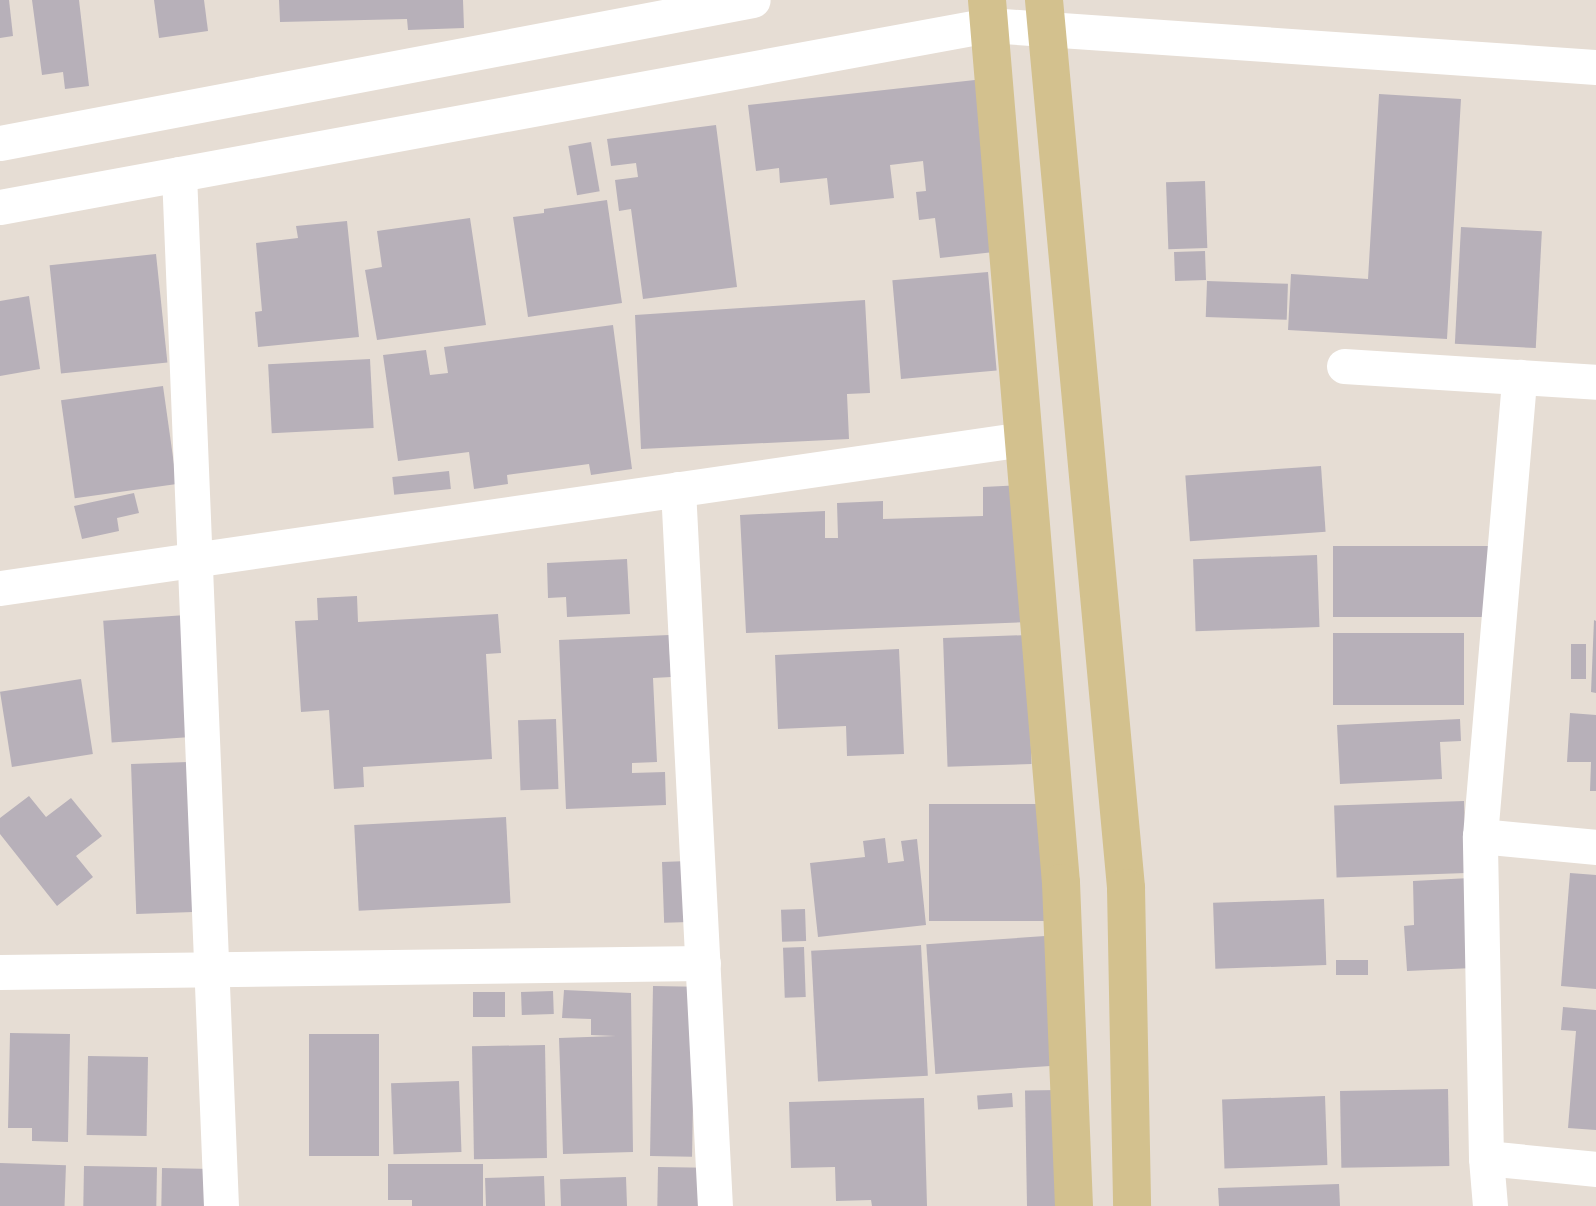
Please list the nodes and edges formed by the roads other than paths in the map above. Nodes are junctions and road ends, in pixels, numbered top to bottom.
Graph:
1 (753, 0) edge
2 (988, 12) edge
3 (1045, 15) edge
4 (1596, 67) edge
5 (0, 143) edge
6 (179, 174) junction
7 (0, 207) edge
8 (1344, 366) dead end
9 (1518, 377) junction
10 (1596, 382) edge
11 (1024, 439) junction
12 (678, 489) junction
13 (195, 560) junction
14 (0, 588) edge
15 (1480, 836) junction
16 (1596, 847) edge
17 (703, 963) junction
18 (211, 970) junction
19 (0, 972) edge
20 (1486, 1158) junction
21 (1596, 1169) edge
22 (221, 1206) edge
23 (715, 1206) edge
24 (1073, 1206) edge
25 (1132, 1206) edge
26 (1490, 1206) edge

1 - 5 street
2 - 3 street
2 - 6 street
2 - 11 main road
3 - 4 street
3 - 25 main road
6 - 7 street
6 - 13 street
8 - 9 street
9 - 10 street
9 - 15 street
11 - 12 street
11 - 24 main road
12 - 13 street
12 - 17 street
13 - 14 street
13 - 18 street
15 - 16 street
15 - 20 street
17 - 18 street
17 - 23 street
18 - 19 street
18 - 22 street
20 - 21 street
20 - 26 street

